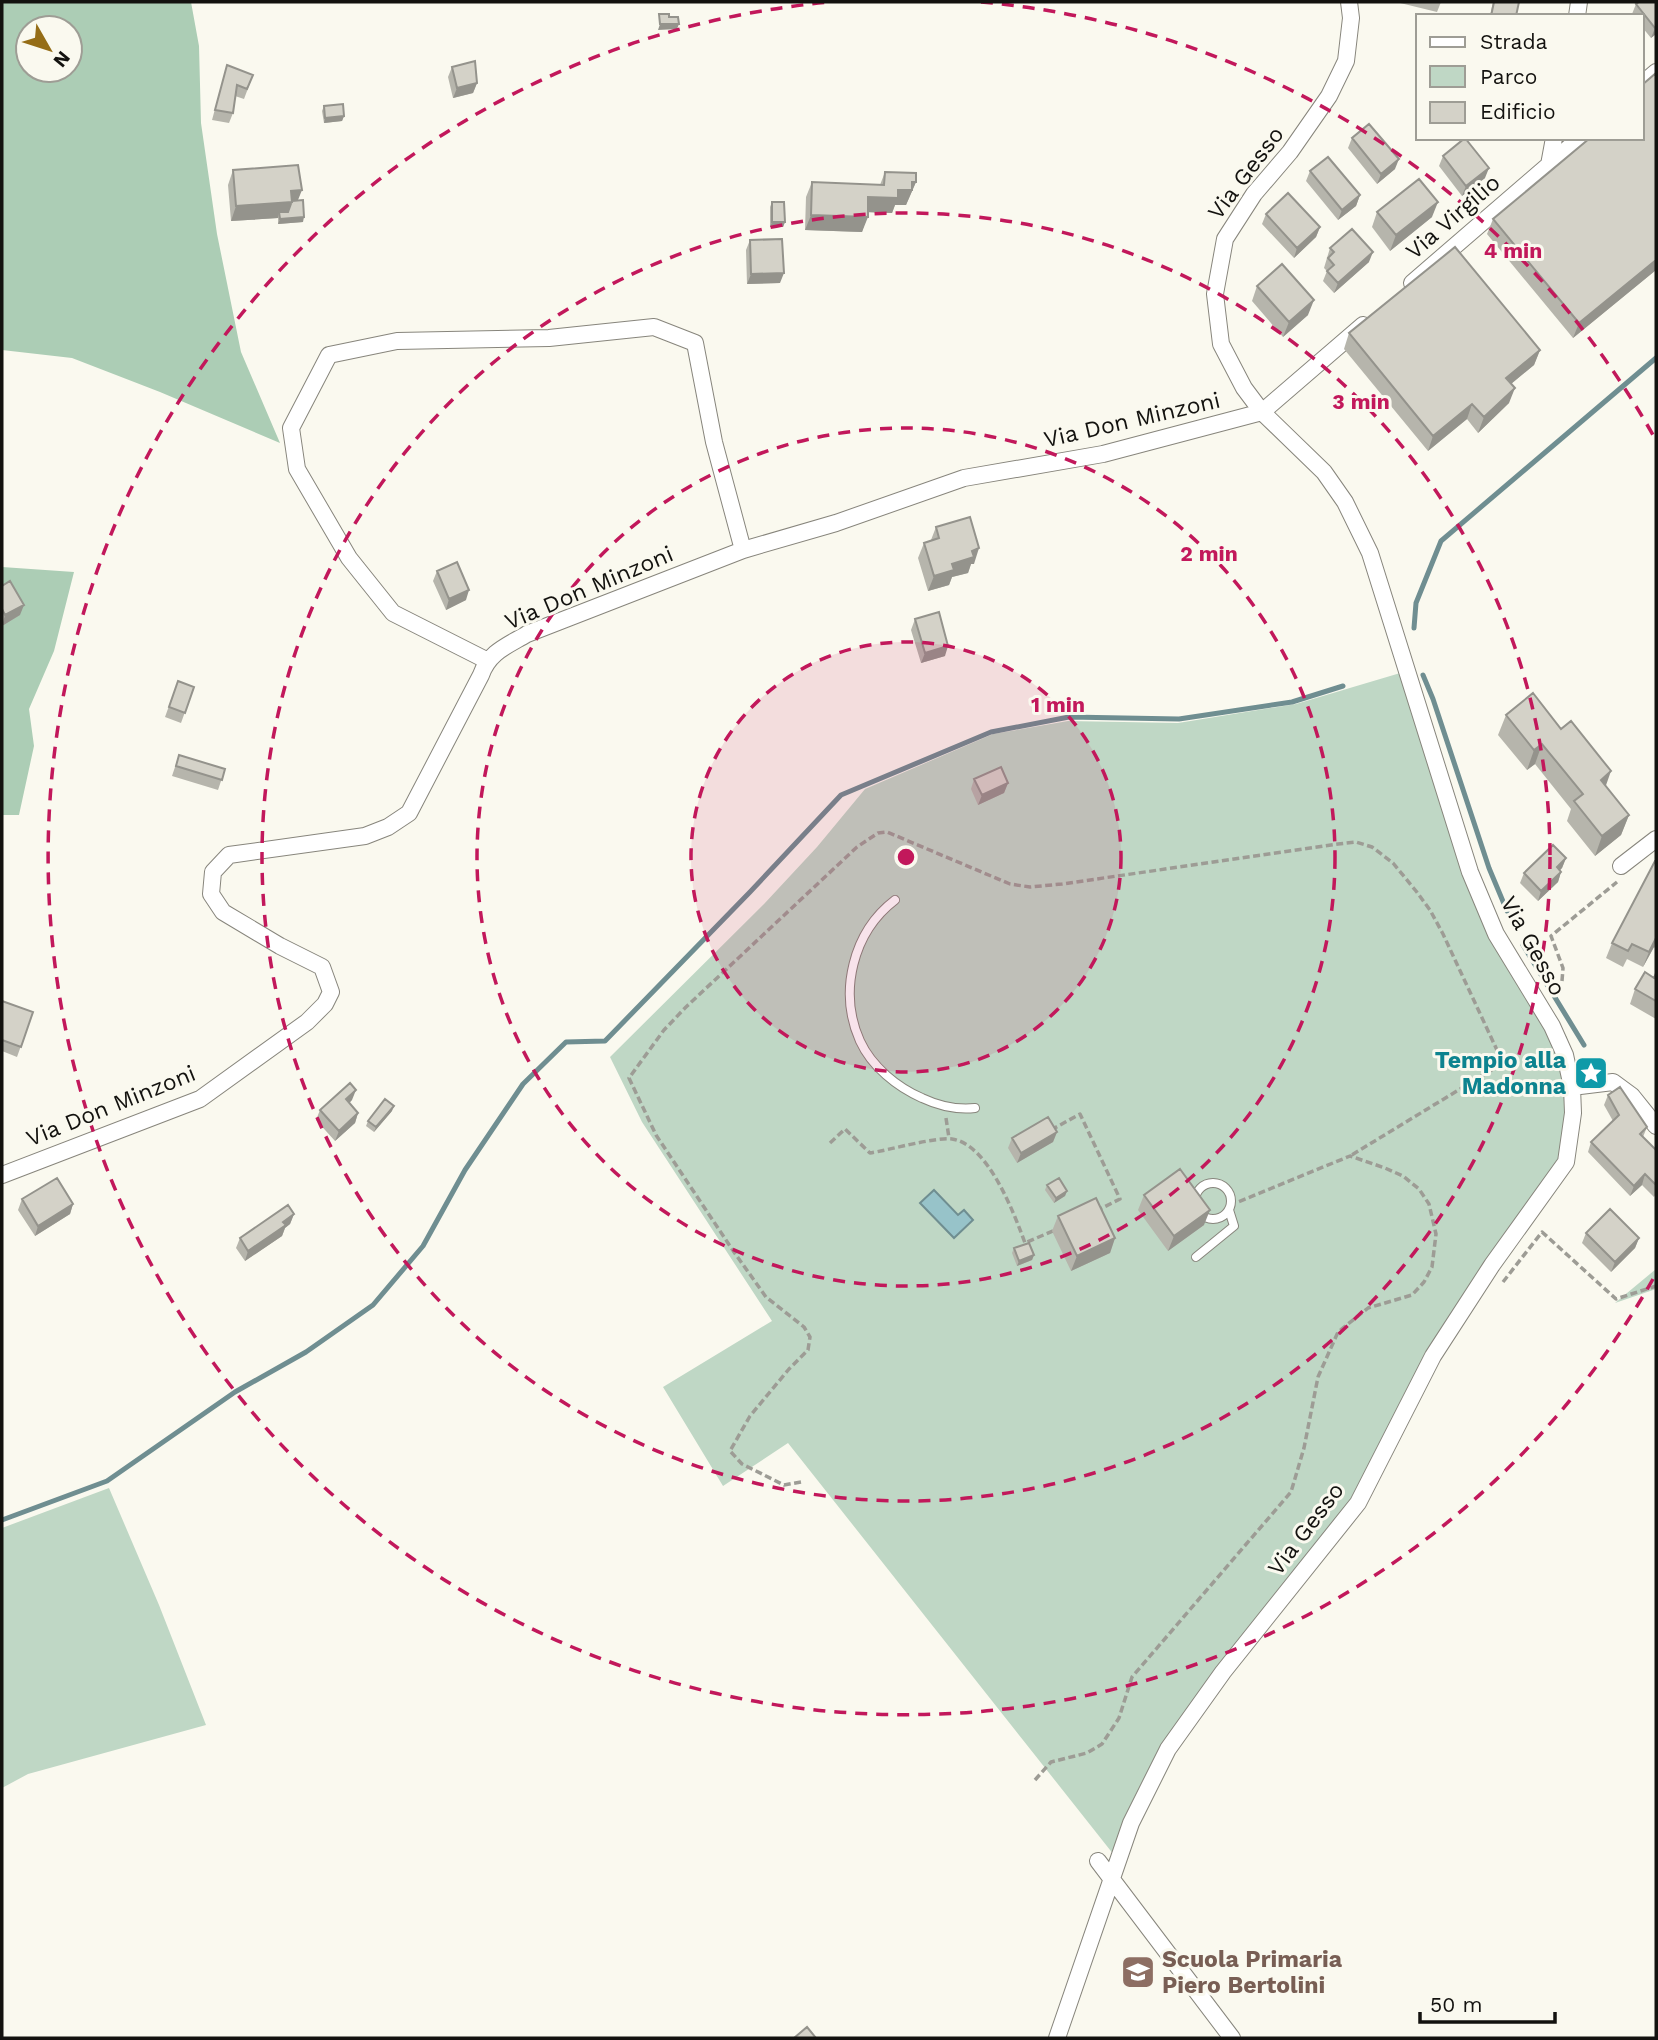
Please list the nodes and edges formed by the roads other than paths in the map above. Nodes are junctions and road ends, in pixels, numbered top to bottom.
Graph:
1 (1349, 2) edge
2 (1554, 140) edge
3 (1578, 140) edge
4 (1549, 164) junction
5 (1395, 297) edge
6 (1374, 315) edge
7 (1262, 412) junction
8 (743, 550) junction
9 (486, 660) junction
10 (1656, 839) edge
11 (1623, 871) road end
12 (895, 900) dead end
13 (1572, 1087) junction
14 (975, 1108) dead end
15 (1654, 1117) edge
16 (2, 1175) edge
17 (1230, 1207) junction
18 (1196, 1257) dead end
19 (1098, 1861) dead end
20 (1112, 1878) junction
21 (1058, 2038) edge
22 (1232, 2038) edge

1 - 7 street, Via Gesso
2 - 4 street
3 - 4 street, Via Virgilio
4 - 5 street, Via Virgilio
6 - 7 street
7 - 8 street, Via Don Minzoni
7 - 13 street, Via Gesso
8 - 9 street, Via Don Minzoni
8 - 9 street
9 - 16 street, Via Don Minzoni
10 - 11 street
12 - 14 lane
13 - 15 street
13 - 20 street, Via Gesso
17 - 17 lane
17 - 18 lane
19 - 20 street
20 - 21 street, Via Gesso
20 - 22 street

